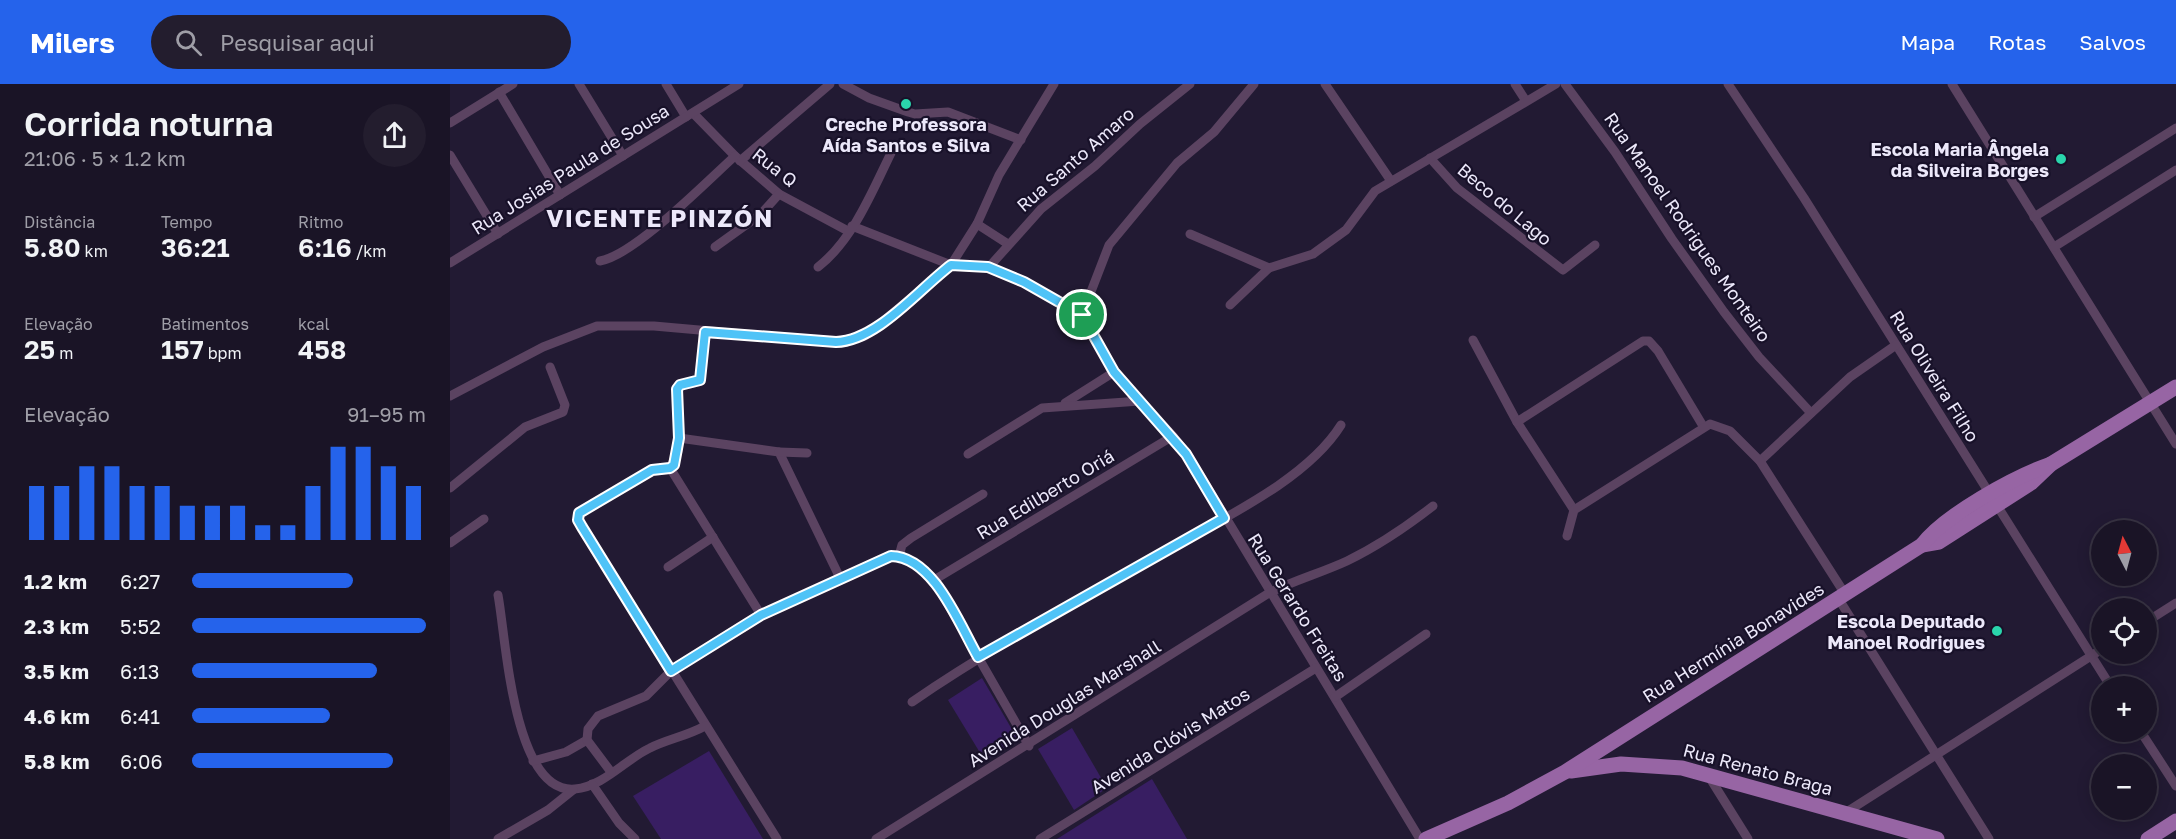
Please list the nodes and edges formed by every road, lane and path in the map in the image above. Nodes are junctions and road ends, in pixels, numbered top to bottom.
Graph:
1 (513, 84) edge
2 (579, 84) edge
3 (666, 84) edge
4 (739, 84) edge
5 (830, 84) edge
6 (843, 84) edge
7 (1054, 84) edge
8 (1190, 84) edge
9 (1254, 84) edge
10 (1325, 84) edge
11 (1515, 84) edge
12 (1556, 84) edge
13 (1565, 84) edge
14 (1728, 84) edge
15 (1952, 84) edge
16 (499, 93) junction
17 (1526, 101) junction
18 (689, 115) junction
19 (450, 123) edge
20 (2176, 128) edge
21 (1020, 140) junction
22 (893, 149) dead end
23 (450, 155) edge
24 (623, 156) junction
25 (1430, 158) junction
26 (737, 159) junction
27 (2176, 170) edge
28 (1391, 181) junction
29 (778, 194) junction
30 (561, 195) junction
31 (2034, 217) junction
32 (977, 224) junction
33 (850, 229) junction
34 (498, 234) junction
35 (1190, 234) dead end
36 (1008, 244) junction
37 (1595, 245) dead end
38 (715, 247) dead end
39 (2054, 247) junction
40 (600, 261) dead end
41 (450, 263) edge
42 (951, 265) junction
43 (818, 267) dead end
44 (988, 267) junction
45 (1269, 268) junction
46 (1230, 305) dead end
47 (1082, 315) junction
48 (705, 332) junction
49 (1473, 340) dead end
50 (1896, 345) junction
51 (550, 367) dead end
52 (1114, 372) junction
53 (2176, 387) edge
54 (450, 396) edge
55 (1140, 401) junction
56 (2151, 403) junction
57 (1063, 404) junction
58 (1811, 414) junction
59 (1517, 422) junction
60 (1341, 425) dead end
61 (1703, 426) junction
62 (1173, 436) junction
63 (679, 438) junction
64 (2176, 444) edge
65 (779, 452) junction
66 (807, 453) dead end
67 (968, 454) dead end
68 (1760, 461) junction
69 (670, 468) junction
70 (450, 488) edge
71 (983, 494) dead end
72 (1994, 500) junction
73 (1433, 506) dead end
74 (1574, 510) junction
75 (1224, 518) junction
76 (484, 519) dead end
77 (1568, 536) dead end
78 (713, 537) junction
79 (450, 543) edge
80 (899, 556) junction
81 (668, 567) dead end
82 (841, 580) junction
83 (934, 580) junction
84 (1269, 593) junction
85 (498, 595) dead end
86 (1841, 596) junction
87 (2176, 603) edge
88 (761, 615) junction
89 (2157, 615) edge
90 (1426, 634) dead end
91 (2091, 656) joint
92 (978, 657) junction
93 (1316, 668) junction
94 (671, 671) junction
95 (1335, 698) junction
96 (912, 702) dead end
97 (705, 726) junction
98 (587, 740) junction
99 (2148, 742) edge
100 (1029, 746) junction
101 (1936, 754) junction
102 (530, 757) junction
103 (611, 772) junction
104 (1565, 772) junction
105 (1707, 773) junction
106 (592, 784) junction
107 (2176, 786) edge
108 (573, 790) junction
109 (1845, 813) junction
110 (2176, 821) edge
111 (498, 839) edge
112 (635, 839) edge
113 (777, 839) edge
114 (876, 839) edge
115 (1040, 839) edge
116 (1420, 839) edge
117 (1426, 839) edge
118 (1748, 839) edge
119 (1937, 839) edge
120 (1989, 839) edge
121 (2148, 839) edge

1 - 16 street
2 - 24 street
3 - 18 street, Rua Q
4 - 18 street, Rua Josias Paula de Sousa
5 - 26 street
6 - 21 street
7 - 21 street
8 - 36 street, Rua Santo Amaro
9 - 47 street
10 - 28 street
11 - 17 street
12 - 17 street
13 - 58 street, Rua Manoel Rodrigues Monteiro
14 - 50 street, Rua Oliveira Filho
15 - 31 street
16 - 19 street
16 - 30 street
17 - 25 street
18 - 24 street, Rua Josias Paula de Sousa
18 - 26 street, Rua Q
20 - 31 street
21 - 32 street
22 - 33 street
23 - 34 street
24 - 30 street, Rua Josias Paula de Sousa
25 - 28 street
25 - 37 street, Beco do Lago
26 - 29 street, Rua Q
26 - 40 street
27 - 39 street
28 - 45 street
29 - 33 street, Rua Q
29 - 38 street
30 - 34 street, Rua Josias Paula de Sousa
31 - 39 street
32 - 36 street
32 - 42 street
33 - 42 street, Rua Q
33 - 43 street
34 - 41 street, Rua Josias Paula de Sousa
35 - 45 street
36 - 44 street, Rua Santo Amaro
39 - 56 street
42 - 44 street, Rua Q
42 - 48 street
44 - 47 street, Rua Q
45 - 46 street
47 - 52 street, Rua Gerardo Freitas
48 - 54 street
48 - 63 street
49 - 59 street
50 - 58 street
50 - 72 street, Rua Oliveira Filho
51 - 70 street
52 - 55 street, Rua Gerardo Freitas
52 - 57 street
53 - 56 main road, Rua Hermínia Bonavides
55 - 57 street
55 - 62 street, Rua Gerardo Freitas
56 - 64 street
56 - 72 main road, Rua Hermínia Bonavides
57 - 67 street
58 - 68 street
59 - 61 street
59 - 74 street
60 - 75 street
61 - 68 street
61 - 74 street
62 - 75 street, Rua Gerardo Freitas
62 - 83 street, Rua Edilberto Oriá
63 - 65 street
63 - 69 street
65 - 66 street
65 - 82 street
68 - 86 street
69 - 78 street
69 - 94 street
71 - 80 street
72 - 86 main road, Rua Hermínia Bonavides
72 - 91 street, Rua Oliveira Filho
73 - 84 street, Avenida Douglas Marshall
74 - 77 street
75 - 84 street, Rua Gerardo Freitas
75 - 92 street
76 - 79 street
78 - 81 street
78 - 88 street
80 - 82 street
80 - 83 street
82 - 88 street
83 - 92 street
84 - 93 street, Rua Gerardo Freitas
84 - 100 street, Avenida Douglas Marshall
85 - 102 street
86 - 101 street
86 - 104 main road, Rua Hermínia Bonavides
87 - 89 street
88 - 94 street
90 - 95 street
91 - 101 street
92 - 96 street
92 - 100 street
93 - 95 street, Rua Gerardo Freitas
93 - 115 street, Avenida Clóvis Matos
94 - 97 street
94 - 98 street
95 - 116 street, Rua Gerardo Freitas
97 - 103 street
97 - 113 street
98 - 102 street
98 - 103 street
99 - 107 street
100 - 114 street, Avenida Douglas Marshall
101 - 109 street
101 - 120 street
102 - 108 street
103 - 106 street
104 - 105 main road, Rua Renato Braga
104 - 117 main road, Rua Hermínia Bonavides
105 - 109 main road, Rua Renato Braga
105 - 118 street
106 - 108 street
106 - 112 street
108 - 111 street
109 - 119 main road, Rua Renato Braga
110 - 121 main road

